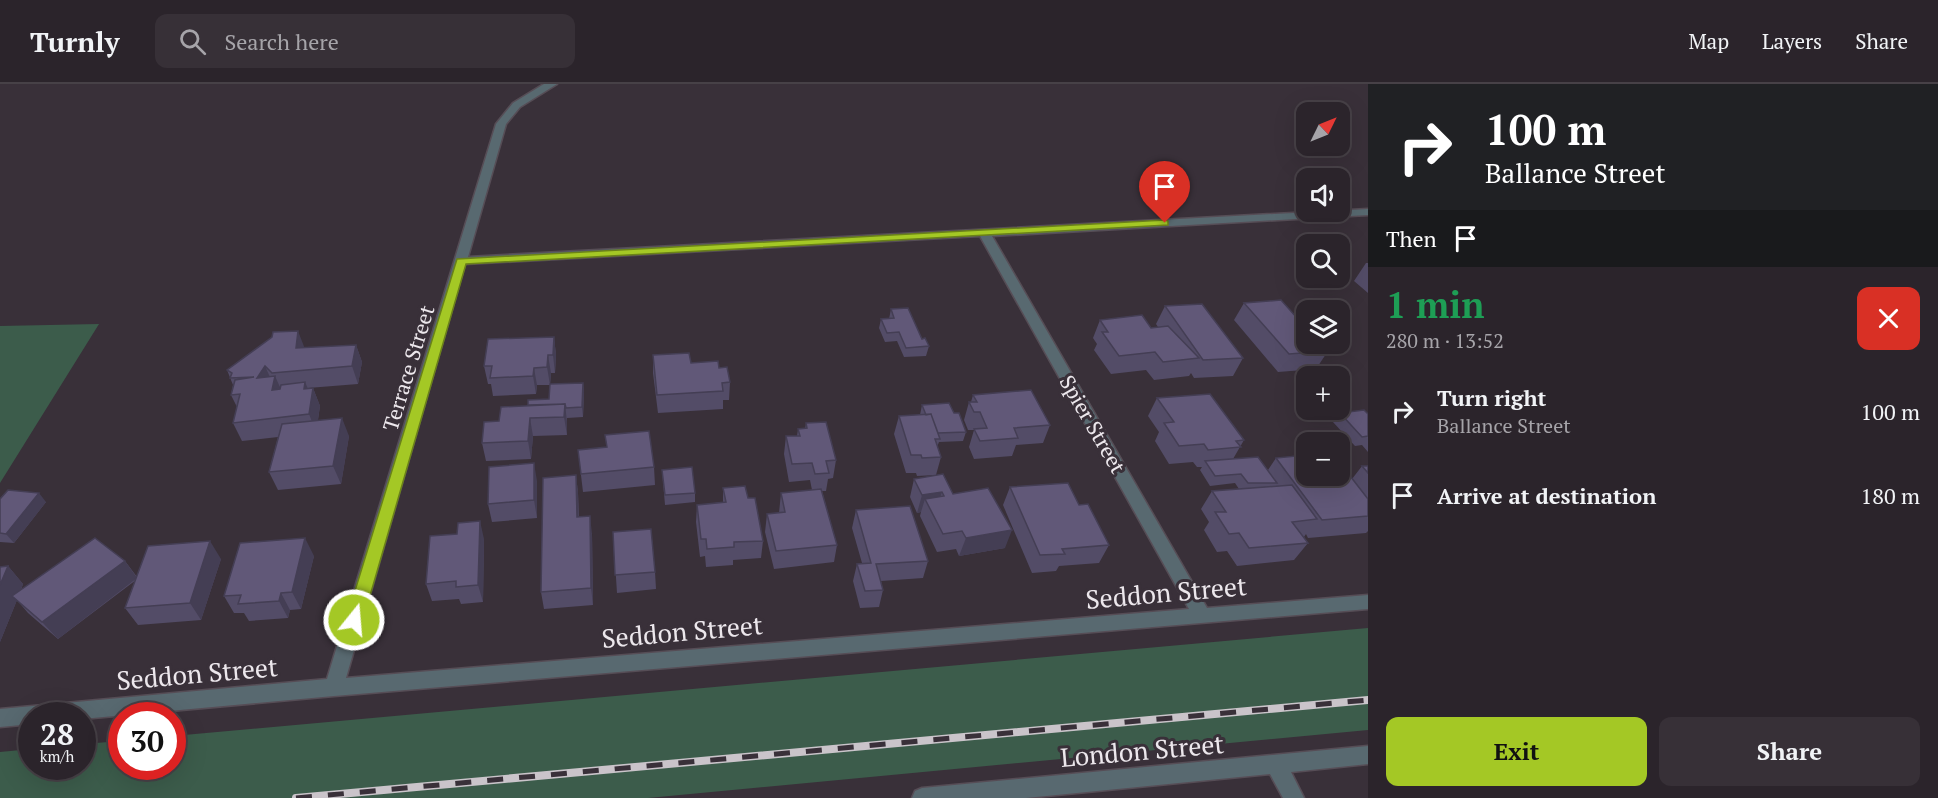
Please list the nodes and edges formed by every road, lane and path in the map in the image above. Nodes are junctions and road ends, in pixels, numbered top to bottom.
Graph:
1 (552, 84) edge
2 (1368, 212) edge
3 (984, 233) junction
4 (461, 261) junction
5 (1368, 602) edge
6 (1202, 616) junction
7 (334, 687) junction
8 (0, 718) edge
9 (1368, 755) edge
10 (1275, 764) junction
11 (922, 798) edge
12 (1294, 798) edge

1 - 4 street, Terrace Street
2 - 3 street
3 - 4 street
3 - 6 street, Spier Street
4 - 7 street, Terrace Street
5 - 6 street, Seddon Street
6 - 7 street, Seddon Street
7 - 8 street, Seddon Street
9 - 10 street, London Street
10 - 11 street, London Street
10 - 12 street

